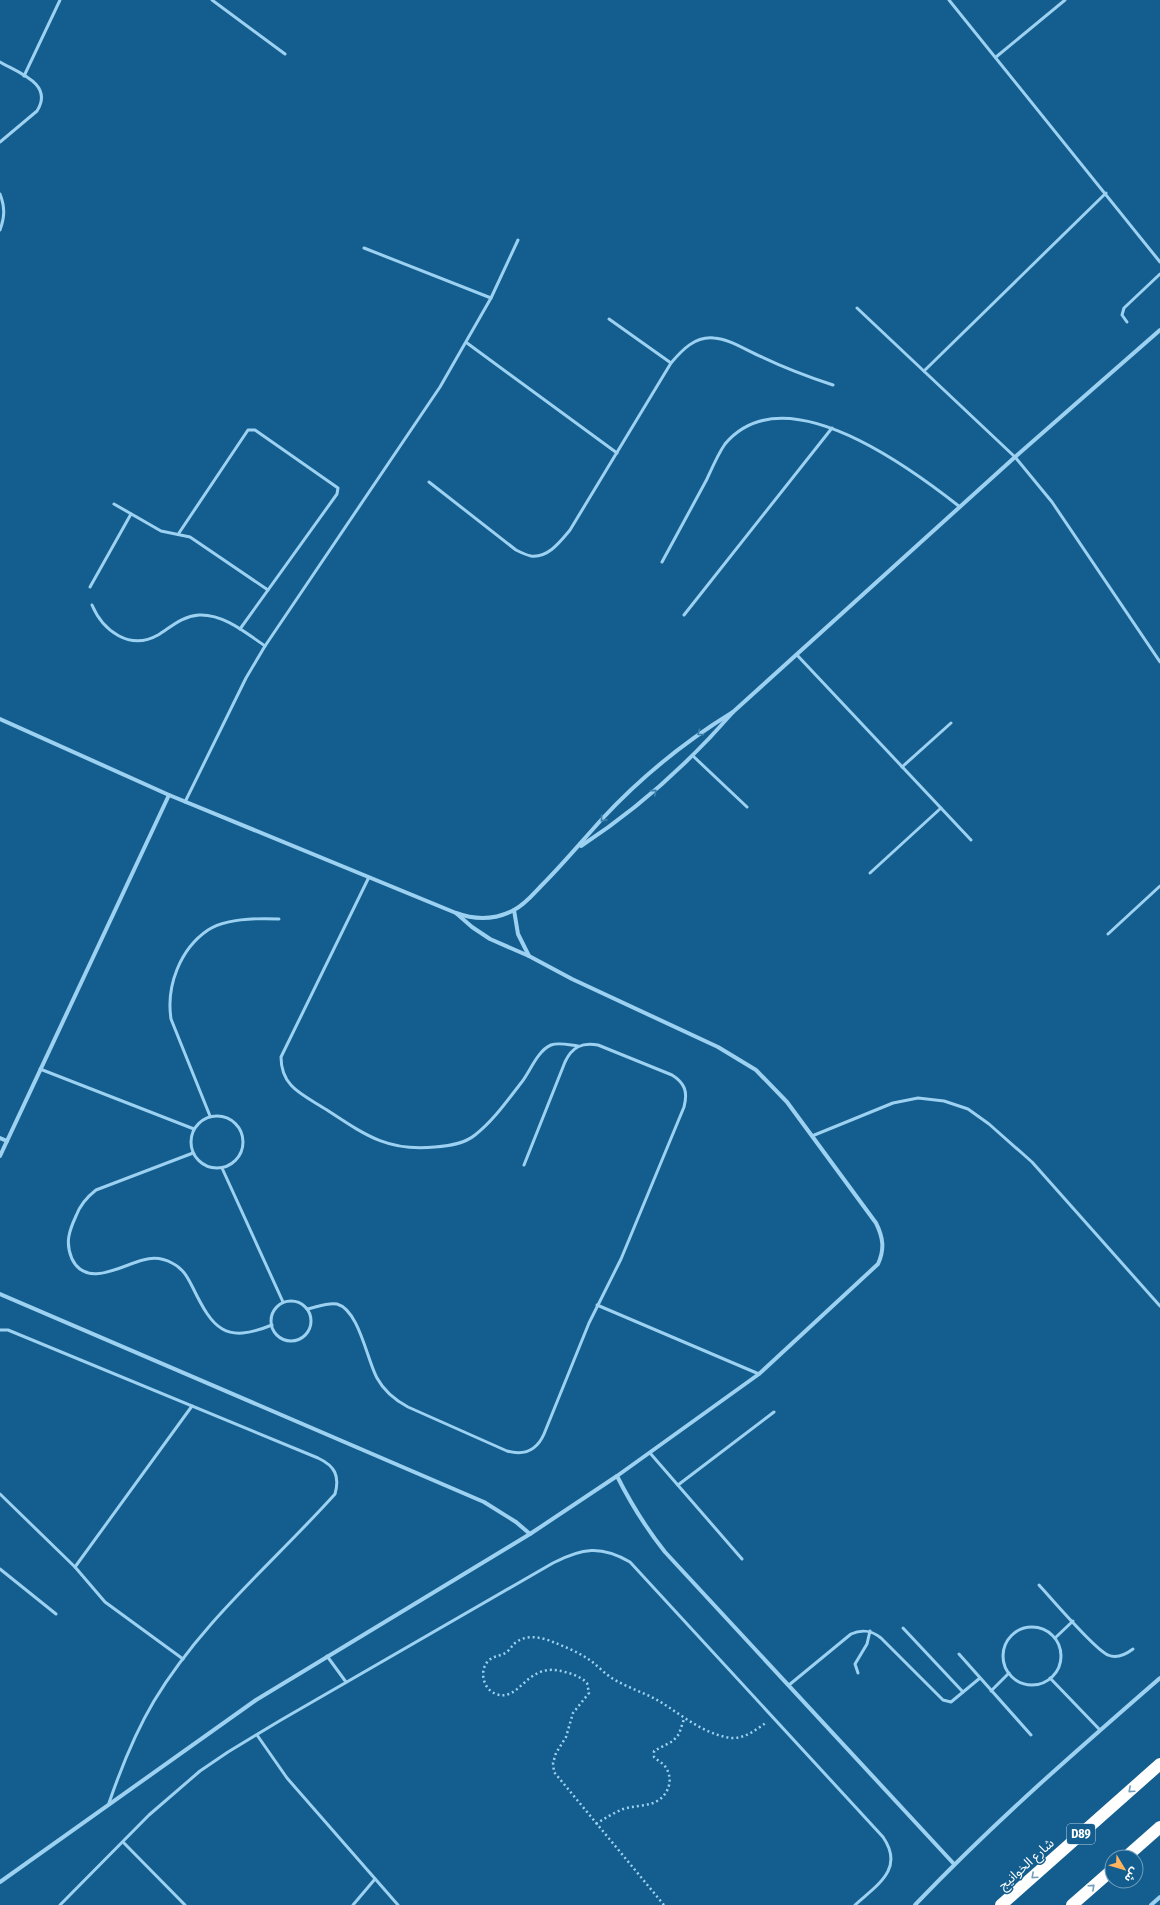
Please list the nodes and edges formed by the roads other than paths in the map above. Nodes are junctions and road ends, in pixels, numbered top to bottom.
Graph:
1 (60, 0) edge
2 (212, 0) edge
3 (949, 0) edge
4 (1065, 0) edge
5 (285, 54) dead end
6 (996, 58) junction
7 (0, 62) edge
8 (24, 76) junction
9 (0, 142) edge
10 (1106, 193) junction
11 (0, 194) edge
12 (0, 230) edge
13 (518, 240) dead end
14 (364, 248) dead end
15 (1160, 262) edge
16 (1160, 276) edge
17 (491, 298) junction
18 (857, 308) dead end
19 (609, 319) dead end
20 (1127, 322) dead end
21 (1160, 330) edge
22 (467, 343) junction
23 (671, 363) junction
24 (924, 372) junction
25 (833, 385) dead end
26 (832, 428) junction
27 (617, 453) junction
28 (1015, 457) junction
29 (430, 482) dead end
30 (114, 504) dead end
31 (960, 507) junction
32 (131, 514) junction
33 (179, 533) junction
34 (662, 562) dead end
35 (90, 587) dead end
36 (268, 590) junction
37 (92, 605) dead end
38 (684, 615) dead end
39 (240, 629) junction
40 (265, 646) junction
41 (797, 655) junction
42 (1160, 662) edge
43 (733, 712) junction
44 (0, 719) edge
45 (951, 723) dead end
46 (693, 756) junction
47 (902, 767) junction
48 (169, 795) junction
49 (186, 802) junction
50 (747, 807) dead end
51 (941, 808) junction
52 (970, 840) dead end
53 (577, 849) junction
54 (870, 873) dead end
55 (369, 877) junction
56 (1160, 886) edge
57 (514, 910) junction
58 (456, 913) junction
59 (279, 919) dead end
60 (1108, 934) dead end
61 (529, 956) junction
62 (578, 1046) junction
63 (40, 1069) junction
64 (210, 1116) junction
65 (194, 1129) junction
66 (812, 1136) junction
67 (0, 1138) edge
68 (7, 1141) junction
69 (193, 1152) junction
70 (0, 1156) edge
71 (524, 1165) dead end
72 (222, 1168) junction
73 (0, 1294) edge
74 (283, 1302) junction
75 (597, 1305) junction
76 (1160, 1306) edge
77 (307, 1309) junction
78 (272, 1325) junction
79 (0, 1330) edge
80 (759, 1374) junction
81 (192, 1406) junction
82 (774, 1412) dead end
83 (650, 1453) junction
84 (617, 1476) junction
85 (678, 1485) junction
86 (0, 1494) edge
87 (530, 1534) junction
88 (742, 1559) dead end
89 (75, 1567) junction
90 (0, 1569) edge
91 (1039, 1584) dead end
92 (56, 1614) dead end
93 (1073, 1621) junction
94 (903, 1628) dead end
95 (870, 1631) junction
96 (1055, 1638) junction
97 (1133, 1649) dead end
98 (958, 1654) dead end
99 (327, 1656) junction
100 (183, 1659) junction
101 (858, 1673) dead end
102 (1009, 1673) junction
103 (980, 1678) junction
104 (1050, 1678) junction
105 (1160, 1678) edge
106 (346, 1682) junction
107 (788, 1684) junction
108 (991, 1691) junction
109 (963, 1692) junction
110 (1100, 1730) junction
111 (257, 1735) junction
112 (1031, 1736) dead end
113 (1160, 1764) edge
114 (109, 1803) junction
115 (1160, 1827) edge
116 (123, 1842) junction
117 (1135, 1849) edge
118 (954, 1864) junction
119 (1104, 1877) edge
120 (375, 1879) junction
121 (0, 1882) edge
122 (1160, 1897) edge
123 (60, 1905) edge
124 (185, 1905) edge
125 (353, 1905) edge
126 (398, 1905) edge
127 (855, 1905) edge
128 (915, 1905) edge
129 (1001, 1905) edge
130 (1072, 1905) edge
131 (1151, 1905) edge

1 - 8 lane
2 - 5 lane
3 - 6 lane
4 - 6 lane
6 - 10 lane
7 - 8 lane
8 - 9 lane
10 - 15 lane
10 - 24 lane
11 - 12 lane
13 - 17 lane
14 - 17 lane
16 - 20 lane
17 - 22 lane
18 - 24 lane
19 - 23 lane
21 - 28 street
22 - 27 lane
22 - 40 lane
23 - 25 lane
23 - 27 lane
24 - 28 lane
26 - 31 lane
26 - 34 lane
26 - 38 lane
27 - 29 lane
28 - 31 street
28 - 42 lane
30 - 32 lane
31 - 41 street
32 - 33 lane
32 - 35 lane
33 - 36 lane
33 - 36 lane
36 - 39 lane
37 - 39 lane
39 - 40 lane
40 - 49 lane
41 - 43 street
41 - 47 lane
43 - 46 street
43 -> 53 street
44 - 48 street
45 - 47 lane
46 - 50 lane
53 -> 46 street
47 - 51 lane
48 - 49 street
48 - 63 street
49 - 55 street
51 - 52 lane
51 - 54 lane
53 - 57 street
55 - 58 street
55 - 62 lane
56 - 60 lane
57 - 58 street
57 - 61 street
58 - 61 street
59 - 64 lane
61 - 66 street
62 - 71 lane
62 - 75 lane
63 - 65 lane
63 - 68 street
64 - 65 lane
64 - 72 lane
65 - 69 lane
66 - 76 lane
66 - 80 street
67 - 68 street
68 - 70 street
69 - 72 lane
69 - 78 lane
72 - 74 lane
73 - 87 street
74 - 77 lane
74 - 78 lane
75 - 77 lane
75 - 80 lane
77 - 78 lane
79 - 81 lane
80 - 83 street
81 - 89 lane
81 - 100 lane
82 - 85 lane
83 - 84 street
83 - 85 lane
84 - 87 street
84 - 107 street
85 - 88 lane
86 - 89 lane
87 - 99 street
89 - 100 lane
90 - 92 lane
91 - 93 lane
93 - 96 lane
93 - 97 lane
94 - 109 lane
95 - 101 lane
95 - 107 lane
95 - 109 lane
96 - 102 lane
96 - 104 lane
98 - 103 lane
99 - 106 lane
99 - 114 street
100 - 114 lane
102 - 104 lane
102 - 108 lane
103 - 108 lane
103 - 109 lane
104 - 110 lane
105 - 110 street
106 - 111 lane
106 - 127 lane
107 - 118 street
108 - 112 lane
110 - 118 street
111 - 116 lane
111 - 120 lane
113 -> 129 highway, شارع الخوانيج / D89
114 - 121 street
115 - 117 highway
116 - 123 lane
116 - 124 lane
118 - 128 street
130 -> 119 highway
120 - 125 lane
120 - 126 lane
122 - 131 street

